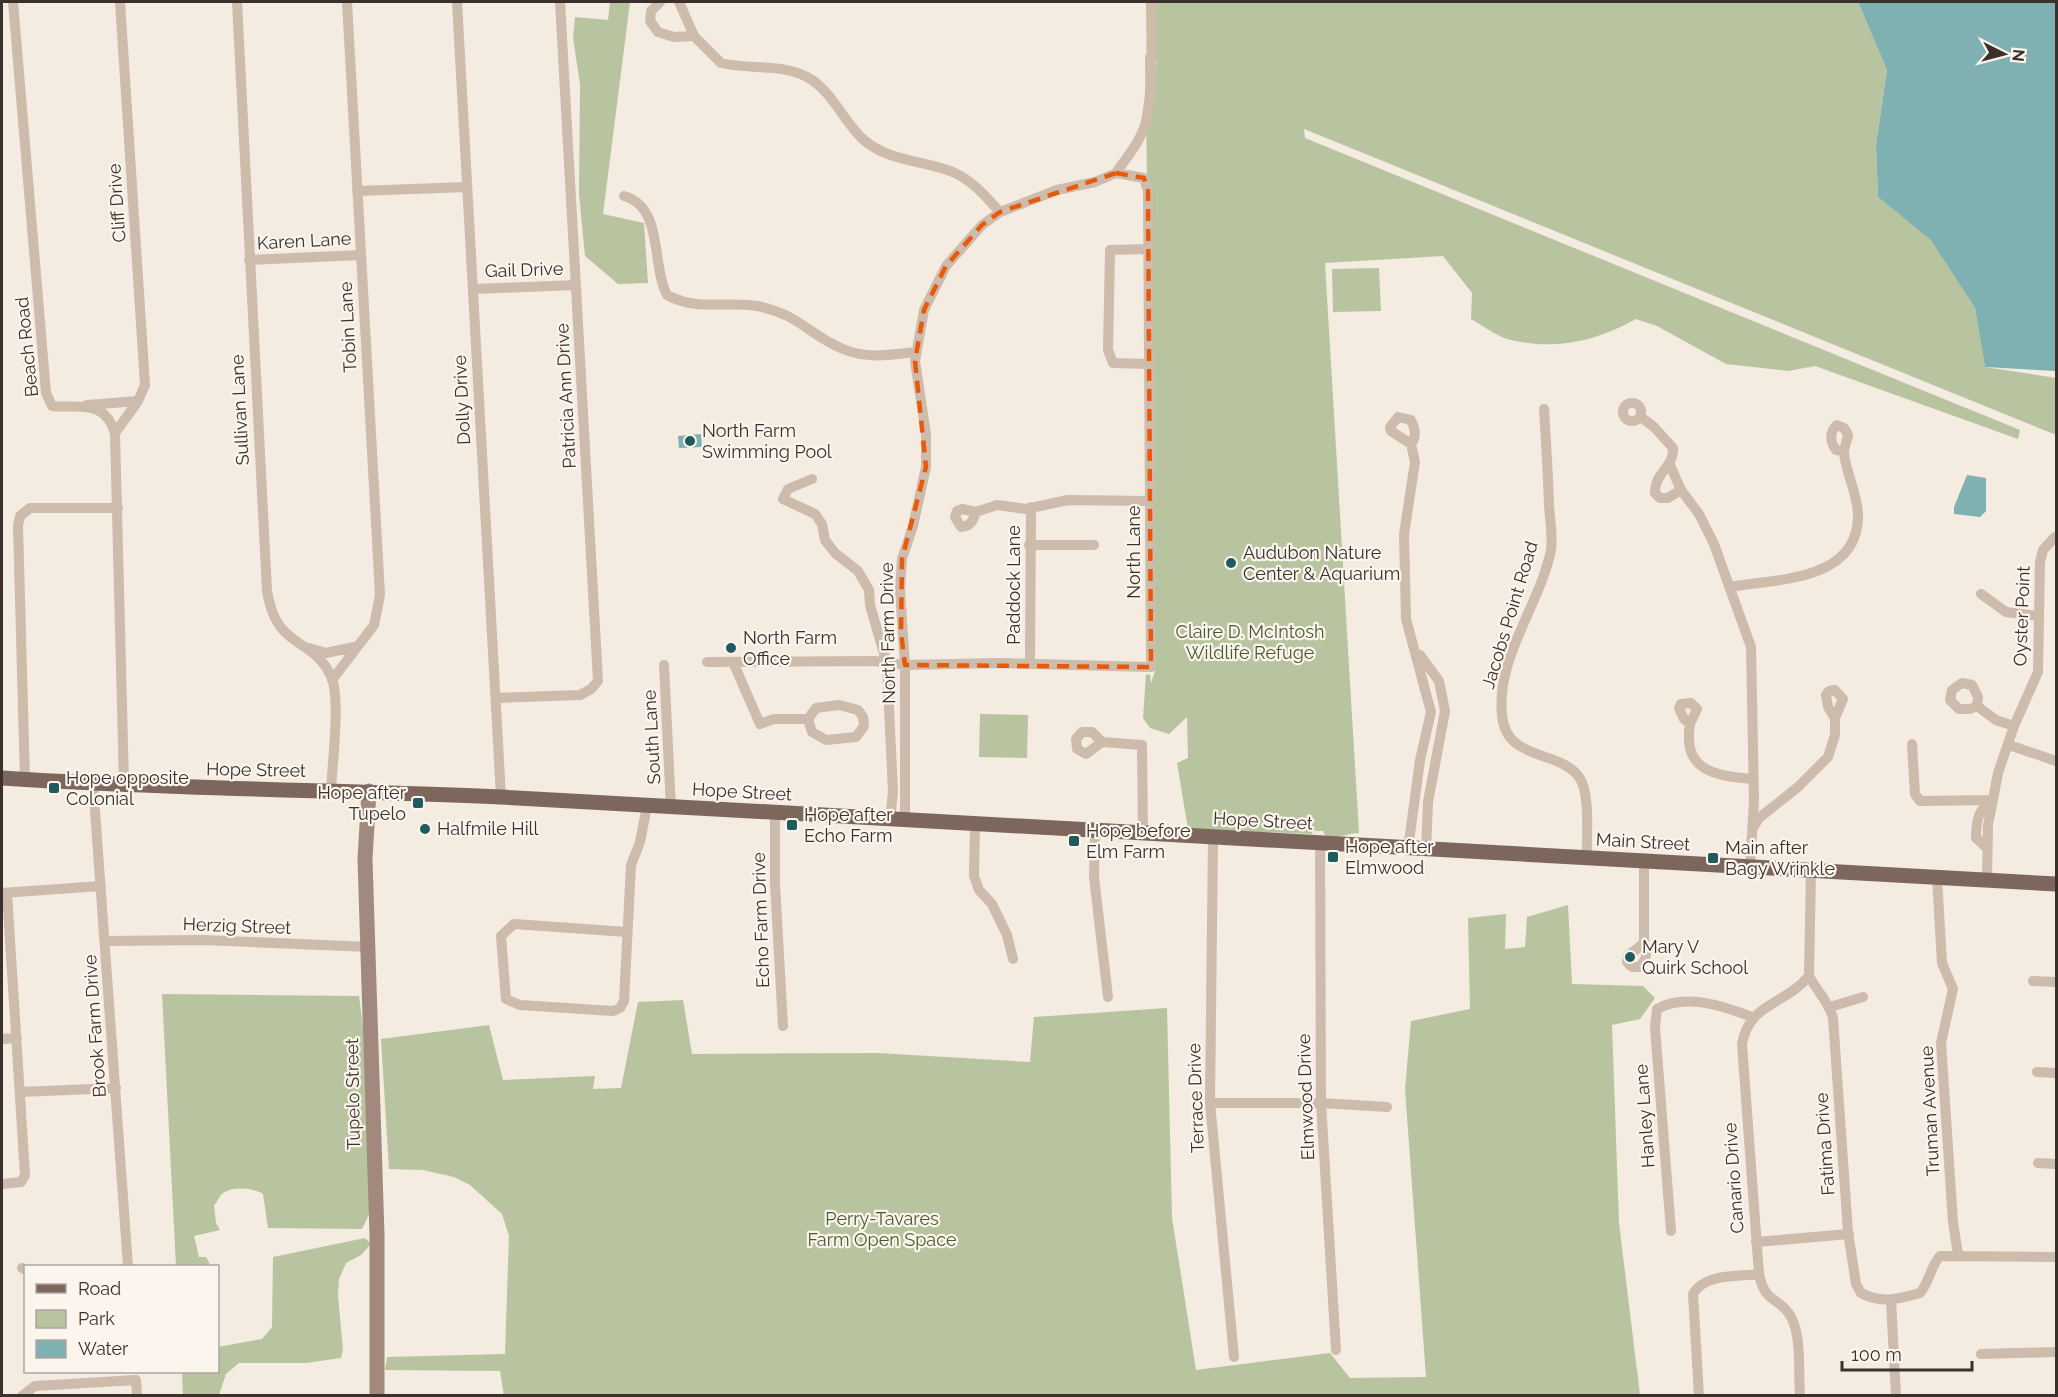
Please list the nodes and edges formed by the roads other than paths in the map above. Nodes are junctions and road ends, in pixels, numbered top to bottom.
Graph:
1 (13, 2) edge
2 (120, 2) edge
3 (237, 2) edge
4 (347, 2) edge
5 (457, 2) edge
6 (560, 2) edge
7 (660, 2) edge
8 (679, 2) edge
9 (1150, 2) edge
10 (694, 36) junction
11 (1116, 173) junction
12 (467, 187) junction
13 (357, 191) junction
14 (624, 196) dead end
15 (1000, 212) junction
16 (1148, 249) junction
17 (361, 255) junction
18 (249, 260) junction
19 (576, 285) junction
20 (473, 289) junction
21 (915, 352) junction
22 (1149, 364) junction
23 (138, 401) junction
24 (87, 405) junction
25 (1544, 409) dead end
26 (1641, 417) dead end
27 (115, 433) junction
28 (1411, 444) dead end
29 (1844, 451) dead end
30 (1670, 465) junction
31 (812, 479) dead end
32 (1681, 490) junction
33 (1150, 501) junction
34 (1031, 507) junction
35 (118, 508) junction
36 (976, 512) dead end
37 (2056, 538) edge
38 (1029, 545) junction
39 (1094, 545) dead end
40 (1730, 587) junction
41 (1981, 594) dead end
42 (2038, 616) junction
43 (1413, 641) junction
44 (303, 646) junction
45 (358, 646) junction
46 (706, 662) dead end
47 (733, 662) junction
48 (887, 664) junction
49 (1030, 664) junction
50 (664, 665) dead end
51 (905, 665) junction
52 (332, 680) junction
53 (496, 698) junction
54 (1977, 706) dead end
55 (1836, 718) dead end
56 (808, 719) junction
57 (1430, 719) junction
58 (1444, 720) junction
59 (1690, 724) dead end
60 (2014, 726) junction
61 (1102, 742) dead end
62 (1912, 744) dead end
63 (2009, 745) junction
64 (1420, 760) junction
65 (1436, 761) junction
66 (2056, 761) edge
67 (2, 778) edge
68 (1753, 778) junction
69 (25, 780) junction
70 (93, 783) junction
71 (124, 784) junction
72 (331, 791) junction
73 (369, 792) junction
74 (501, 797) junction
75 (1992, 800) junction
76 (647, 806) junction
77 (671, 808) junction
78 (1414, 808) junction
79 (1428, 810) junction
80 (775, 813) junction
81 (898, 820) junction
82 (975, 824) junction
83 (1753, 828) junction
84 (1095, 831) junction
85 (1143, 834) junction
86 (1213, 838) junction
87 (1320, 843) junction
88 (1408, 849) junction
89 (1426, 850) junction
90 (1480, 852) joint
91 (1587, 858) junction
92 (1644, 861) junction
93 (1750, 867) junction
94 (1812, 870) junction
95 (1937, 878) junction
96 (1987, 880) junction
97 (2056, 884) edge
98 (101, 886) junction
99 (4, 893) edge
100 (627, 932) junction
101 (105, 941) junction
102 (1644, 943) dead end
103 (369, 947) junction
104 (1013, 959) dead end
105 (1809, 976) junction
106 (2033, 981) dead end
107 (2056, 982) edge
108 (1108, 997) dead end
109 (1863, 997) dead end
110 (1830, 1007) junction
111 (1752, 1017) junction
112 (783, 1026) dead end
113 (17, 1038) junction
114 (2, 1039) edge
115 (2037, 1072) dead end
116 (2056, 1073) edge
117 (116, 1088) junction
118 (20, 1092) junction
119 (1210, 1103) junction
120 (1321, 1103) junction
121 (1387, 1107) dead end
122 (2038, 1163) dead end
123 (2056, 1164) edge
124 (2, 1184) edge
125 (1671, 1231) dead end
126 (1849, 1234) junction
127 (1756, 1242) junction
128 (1958, 1255) junction
129 (2056, 1257) edge
130 (128, 1265) edge
131 (1759, 1274) junction
132 (1891, 1300) junction
133 (1336, 1350) dead end
134 (2056, 1352) edge
135 (1981, 1354) dead end
136 (1234, 1357) dead end
137 (136, 1376) edge
138 (22, 1395) edge
139 (137, 1395) edge
140 (378, 1395) edge
141 (1699, 1395) edge
142 (1800, 1395) edge
143 (1896, 1395) edge

1 - 24 street, Beach Road
2 - 23 street, Cliff Drive
3 - 18 street, Sullivan Lane
4 - 13 street, Tobin Lane
5 - 12 street, Dolly Drive
6 - 19 street, Patricia Ann Drive
7 - 10 street
8 - 10 street
9 - 11 street
10 - 15 street
11 - 15 street, North Farm Drive
11 - 16 street, North Lane
12 - 13 street
12 - 20 street, Dolly Drive
13 - 17 street, Tobin Lane
14 - 21 street
15 - 21 street, North Farm Drive
16 - 22 street, North Lane
16 - 22 street
17 - 18 street, Karen Lane
17 - 45 street, Tobin Lane
18 - 44 street, Sullivan Lane
19 - 20 street, Gail Drive
19 - 53 street, Patricia Ann Drive
20 - 53 street, Dolly Drive
21 - 51 street, North Farm Drive
22 - 33 street, North Lane
23 - 24 street
23 - 27 street, Cliff Drive
24 - 27 street
25 - 91 street, Jacobs Point Road
26 - 30 street
27 - 35 street
28 - 43 street
29 - 40 street
30 - 32 street
30 - 32 street
31 - 48 street, North Farm Drive
32 - 40 street
33 - 34 street
33 - 49 street, North Lane
34 - 36 street
34 - 38 street, Paddock Lane
35 - 69 street
35 - 71 street
37 - 42 street, Oyster Point
38 - 39 street
38 - 49 street, Paddock Lane
40 - 68 street
41 - 42 street
42 - 60 street, Oyster Point
43 - 57 street
43 - 58 street
44 - 45 street
44 - 52 street, Sullivan Lane
45 - 52 street, Tobin Lane
46 - 47 street, North Lane
47 - 48 street, North Lane
47 - 56 street
48 - 51 street, North Lane
48 - 81 street, North Farm Drive
49 - 51 street, North Lane
50 - 77 street, South Lane
51 - 81 street, North Farm Drive
52 - 72 street
53 - 74 street, Dolly Drive
54 - 60 street
55 - 83 street
56 - 56 street
57 - 58 street
57 - 64 street
58 - 65 street
59 - 68 street
60 - 63 street, Oyster Point
61 - 85 street
62 - 75 street
63 - 66 street
63 - 75 street, Oyster Point
64 - 65 street
64 - 78 street
65 - 79 street
67 - 69 main road, Hope Street
68 - 83 street
69 - 70 main road, Hope Street
70 - 71 main road, Hope Street
70 - 98 street, Brook Farm Drive
71 - 72 main road, Hope Street
72 - 73 main road, Hope Street
73 - 74 main road, Hope Street
73 - 103 main road, Tupelo Street
74 - 76 main road, Hope Street
75 - 96 street, Oyster Point
76 - 77 main road, Hope Street
76 - 100 street
77 - 80 main road, Hope Street
78 - 79 street
78 - 88 street
79 - 89 street
80 - 81 main road, Hope Street
80 - 112 street, Echo Farm Drive
81 - 82 main road, Hope Street
82 - 84 main road, Hope Street
82 - 104 street
83 - 93 street
84 - 85 main road, Hope Street
84 - 108 street
85 - 86 main road, Hope Street
86 - 87 main road, Hope Street
86 - 119 street, Terrace Drive
87 - 88 main road, Hope Street
87 - 120 street, Elmwood Drive
88 - 89 main road, Hope Street
89 - 90 main road, Hope Street
90 - 91 main road, Main Street
91 - 92 main road, Main Street
92 - 93 main road, Main Street
92 - 102 street
93 - 94 main road, Main Street
94 - 95 main road, Main Street
94 - 105 street
95 - 96 main road, Main Street
95 - 128 street, Truman Avenue
96 - 97 main road, Main Street
98 - 99 street
98 - 101 street, Brook Farm Drive
99 - 113 street
100 - 100 street
101 - 103 street, Herzig Street
101 - 117 street, Brook Farm Drive
103 - 140 main road, Tupelo Street
105 - 110 street, Fatima Drive
105 - 111 street
106 - 107 street
109 - 110 street
110 - 126 street, Fatima Drive
111 - 125 street, Hanley Lane
111 - 127 street, Canario Drive
113 - 114 street
113 - 118 street
115 - 116 street
117 - 118 street
117 - 130 street, Brook Farm Drive
118 - 124 street
119 - 120 street
119 - 136 street, Terrace Drive
120 - 121 street
120 - 133 street, Elmwood Drive
122 - 123 street
126 - 127 street
126 - 132 street, Fatima Drive
127 - 131 street, Canario Drive
128 - 129 street
128 - 132 street
131 - 141 street
131 - 142 street, Canario Drive
132 - 143 street
134 - 135 street
137 - 138 street
137 - 139 street

